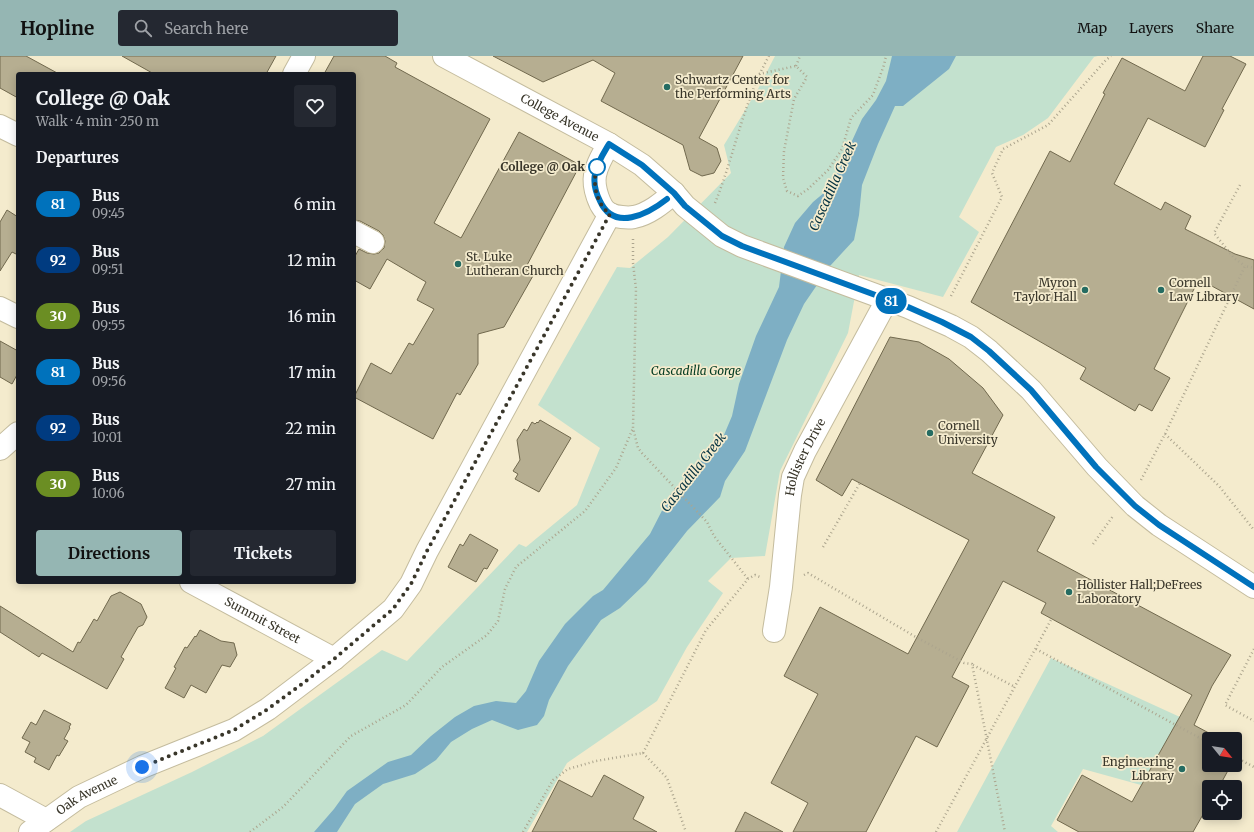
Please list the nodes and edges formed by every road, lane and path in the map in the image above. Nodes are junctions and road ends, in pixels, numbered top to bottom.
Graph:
1 (304, 56) edge
2 (444, 56) edge
3 (769, 56) edge
4 (800, 56) edge
5 (886, 56) edge
6 (1111, 56) edge
7 (796, 66) junction
8 (295, 72) edge
9 (759, 74) junction
10 (0, 126) edge
11 (16, 135) edge
12 (609, 144) junction
13 (1240, 185) dead end
14 (674, 193) junction
15 (715, 203) dead end
16 (610, 214) junction
17 (356, 233) edge
18 (633, 233) dead end
19 (373, 242) dead end
20 (1245, 266) junction
21 (1254, 268) edge
22 (951, 296) dead end
23 (887, 300) junction
24 (0, 308) edge
25 (16, 316) edge
26 (633, 428) junction
27 (1164, 434) junction
28 (16, 435) edge
29 (0, 449) edge
30 (860, 483) dead end
31 (1138, 484) dead end
32 (1112, 517) dead end
33 (1254, 530) edge
34 (1094, 544) dead end
35 (823, 547) dead end
36 (808, 573) dead end
37 (195, 584) edge
38 (1254, 587) edge
39 (1052, 618) dead end
40 (774, 631) dead end
41 (1036, 649) junction
42 (1254, 649) edge
43 (334, 659) junction
44 (972, 664) junction
45 (1015, 687) junction
46 (1254, 721) edge
47 (1202, 739) edge
48 (987, 740) junction
49 (644, 753) junction
50 (1242, 761) edge
51 (1254, 767) edge
52 (0, 795) edge
53 (38, 826) edge
54 (250, 832) edge
55 (522, 832) edge
56 (686, 832) edge
57 (937, 832) edge
58 (1005, 832) edge

1 - 8 street
2 - 12 street, College Avenue
3 - 9 path
4 - 7 path
5 - 7 path
6 - 22 path
7 - 9 path
9 - 15 path
10 - 11 street
12 - 14 street, College Avenue
12 - 16 street
13 - 20 path
14 - 16 street
14 - 23 street, College Avenue
16 - 43 street, Oak Avenue
17 - 19 street
18 - 26 path
20 - 21 path
20 - 27 path
23 - 38 street, College Avenue
23 - 40 street, Hollister Drive
24 - 25 street
26 - 49 path
26 - 54 path
27 - 31 path
27 - 33 path
28 - 29 street
30 - 35 path
32 - 34 path
36 - 44 path
37 - 43 street, Summit Street
39 - 41 path
41 - 45 path
41 - 47 path
42 - 46 path
43 - 53 street, Oak Avenue
44 - 45 path
44 - 48 path
45 - 48 path
48 - 57 path
48 - 58 path
49 - 55 path
49 - 56 path
50 - 51 path
52 - 53 street

